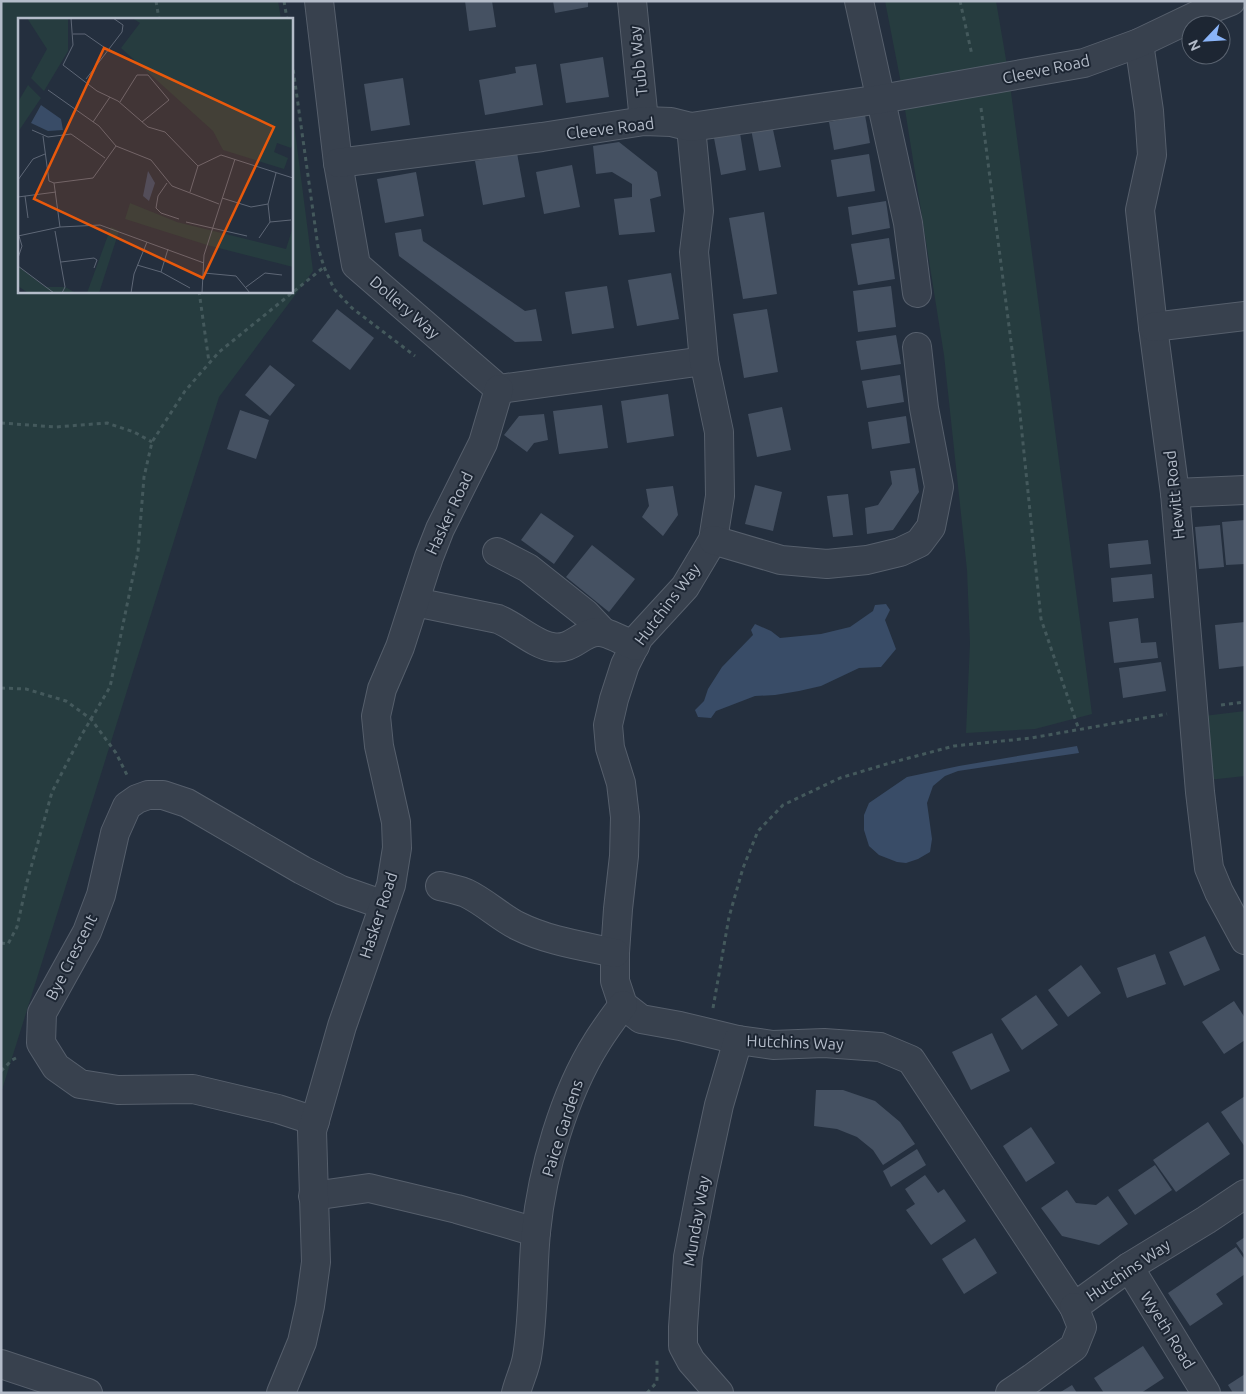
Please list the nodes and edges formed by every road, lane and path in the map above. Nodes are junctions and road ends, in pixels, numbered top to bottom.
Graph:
1 (156, 1) edge
2 (284, 1) edge
3 (319, 1) edge
4 (632, 1) edge
5 (860, 1) edge
6 (960, 1) edge
7 (1214, 4) edge
8 (159, 18) edge
9 (286, 18) edge
10 (1139, 43) junction
11 (977, 83) junction
12 (881, 99) junction
13 (644, 121) junction
14 (691, 127) junction
15 (338, 163) junction
16 (324, 267) dead end
17 (199, 292) edge
18 (917, 293) dead end
19 (1245, 316) edge
20 (1153, 327) junction
21 (917, 347) dead end
22 (704, 362) junction
23 (209, 363) junction
24 (498, 389) junction
25 (1, 423) edge
26 (152, 442) junction
27 (1245, 490) edge
28 (1175, 493) junction
29 (713, 540) junction
30 (497, 552) dead end
31 (415, 602) junction
32 (602, 632) junction
33 (634, 646) junction
34 (1, 688) edge
35 (1193, 709) junction
36 (91, 719) junction
37 (1079, 730) junction
38 (137, 799) junction
39 (440, 886) dead end
40 (384, 905) junction
41 (1245, 940) edge
42 (1, 943) edge
43 (615, 953) junction
44 (623, 1005) junction
45 (709, 1033) junction
46 (738, 1040) junction
47 (314, 1121) junction
48 (1245, 1194) edge
49 (313, 1196) junction
50 (536, 1232) junction
51 (1129, 1267) junction
52 (1074, 1307) junction
53 (2, 1365) edge
54 (88, 1393) edge
55 (281, 1393) edge
56 (516, 1393) edge
57 (719, 1393) edge
58 (1010, 1393) edge
59 (1206, 1393) edge

1 - 8 path
2 - 9 path
3 - 15 street, Dollery Way
4 - 13 street, Tubb Way
5 - 12 street
6 - 11 path
7 - 10 street, Cleeve Road
10 - 11 street, Cleeve Road
10 - 20 street, Hewitt Road
11 - 12 street, Cleeve Road
11 - 37 path
12 - 14 street, Cleeve Road
12 - 18 street
13 - 14 street, Cleeve Road
13 - 15 street, Cleeve Road
14 - 22 street, Hutchins Way
15 - 24 street, Dollery Way
16 - 23 path
17 - 23 path
19 - 20 street
20 - 28 street, Hewitt Road
21 - 29 street
22 - 24 street
22 - 29 street, Hutchins Way
23 - 26 path
24 - 31 street, Hasker Road
25 - 26 path
26 - 36 path
27 - 28 street
28 - 35 street, Hewitt Road
29 - 33 street, Hutchins Way
30 - 32 street
31 - 32 street
31 - 40 street, Hasker Road
32 - 33 street
33 - 43 street, Hutchins Way
34 - 36 path
35 - 37 path
35 - 41 street, Hewitt Road
36 - 38 path
36 - 42 path
37 - 45 path
38 - 40 street
38 - 47 street, Bye Crescent
39 - 43 street
40 - 47 street, Hasker Road
43 - 44 street, Hutchins Way
44 - 45 street, Hutchins Way
44 - 50 street, Paice Gardens
45 - 46 street, Hutchins Way
46 - 52 street, Hutchins Way
46 - 57 street, Munday Way
47 - 49 street, Hasker Road
48 - 51 street, Hutchins Way
49 - 50 street
49 - 55 street, Hasker Road
50 - 56 street, Paice Gardens
51 - 52 street, Hutchins Way
51 - 59 street, Wyeth Road
52 - 58 street
53 - 54 street

